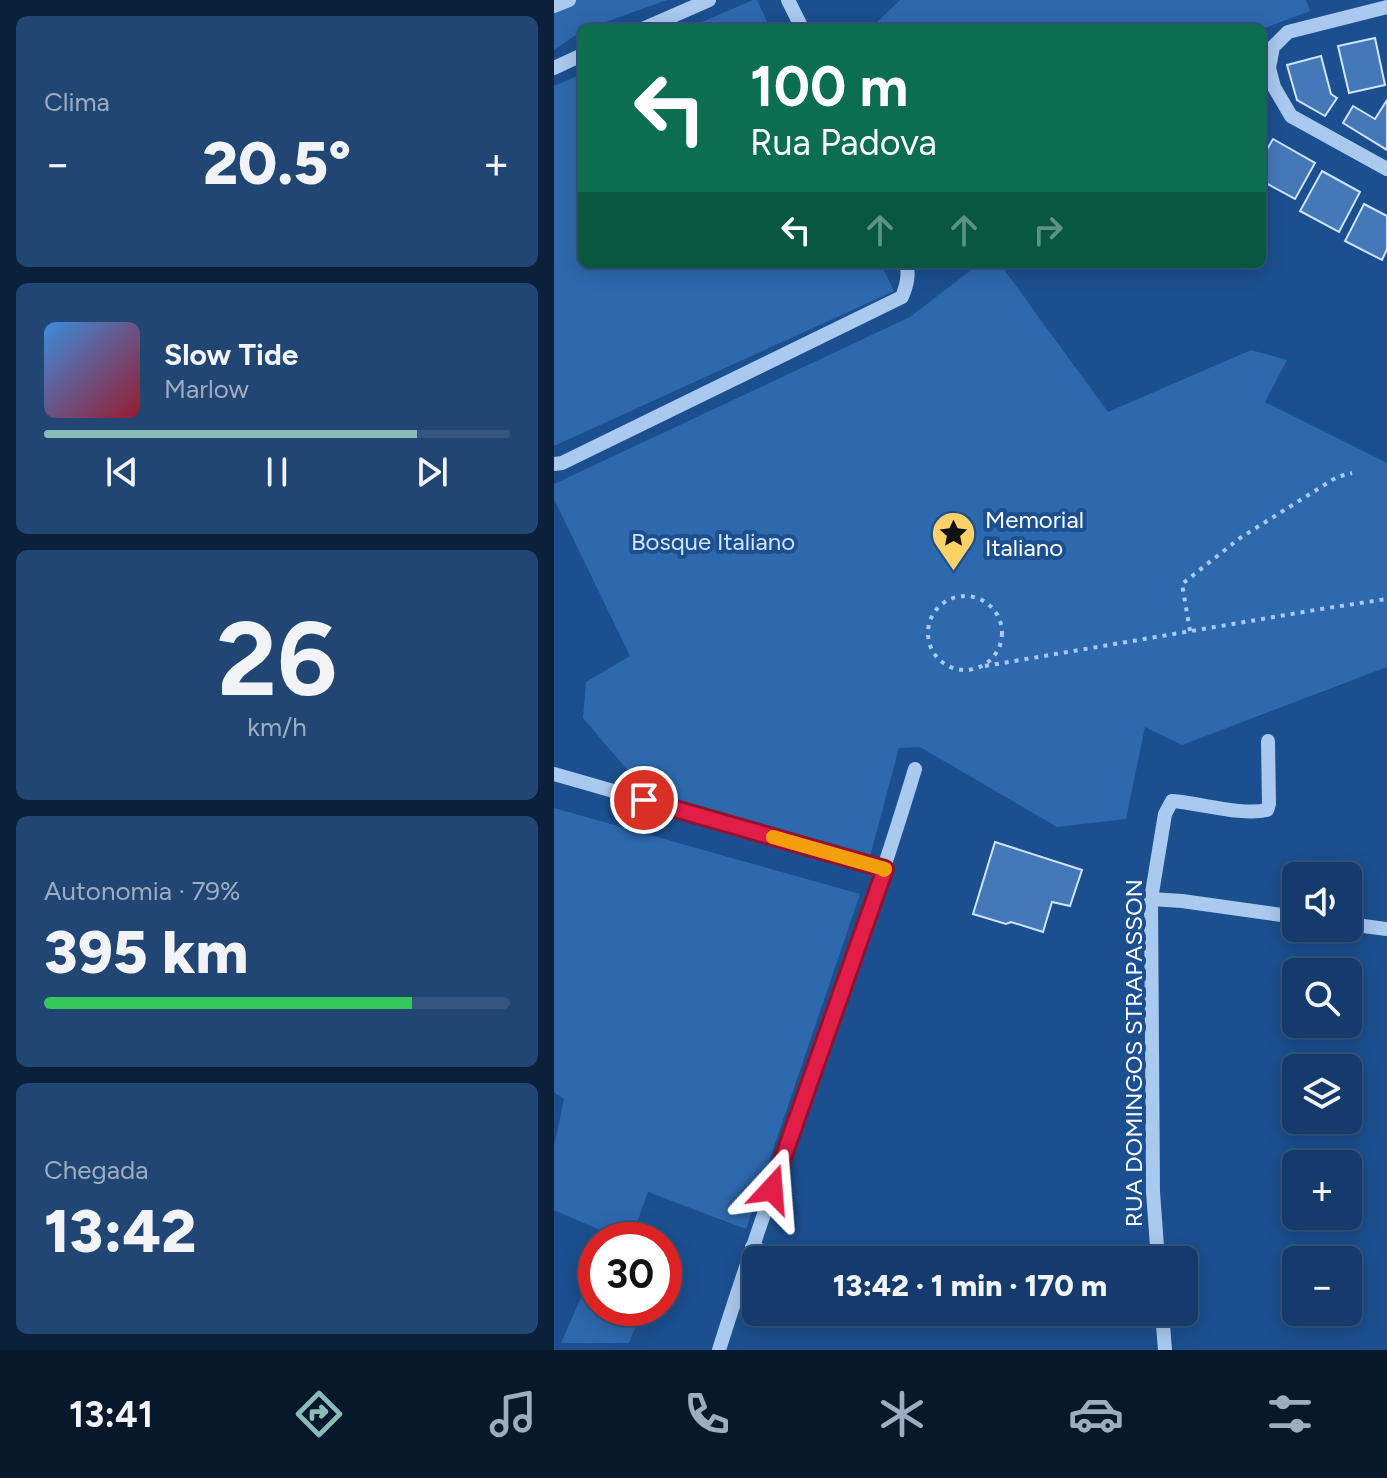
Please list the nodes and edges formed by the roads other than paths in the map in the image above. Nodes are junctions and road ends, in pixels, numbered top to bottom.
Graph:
1 (569, 0) edge
2 (709, 0) edge
3 (788, 0) edge
4 (554, 6) edge
5 (1387, 7) edge
6 (654, 24) edge
7 (800, 24) edge
8 (578, 57) edge
9 (554, 68) edge
10 (1387, 169) edge
11 (908, 268) edge
12 (554, 464) edge
13 (1268, 741) dead end
14 (915, 769) dead end
15 (554, 774) edge
16 (885, 869) junction
17 (1151, 899) junction
18 (1282, 915) edge
19 (1362, 926) edge
20 (1387, 929) edge
21 (752, 1246) edge
22 (1157, 1246) edge
23 (742, 1278) edge
24 (1163, 1326) edge
25 (719, 1350) edge
26 (1165, 1350) edge

1 - 4 street
2 - 6 street
3 - 7 street
5 - 10 street
8 - 9 street
11 - 12 street
13 - 17 street, RUA DOMINGOS STRAPASSON
14 - 16 street
15 - 16 street
16 - 21 street
17 - 18 street
17 - 22 street, RUA DOMINGOS STRAPASSON
19 - 20 street
23 - 25 street
24 - 26 street

